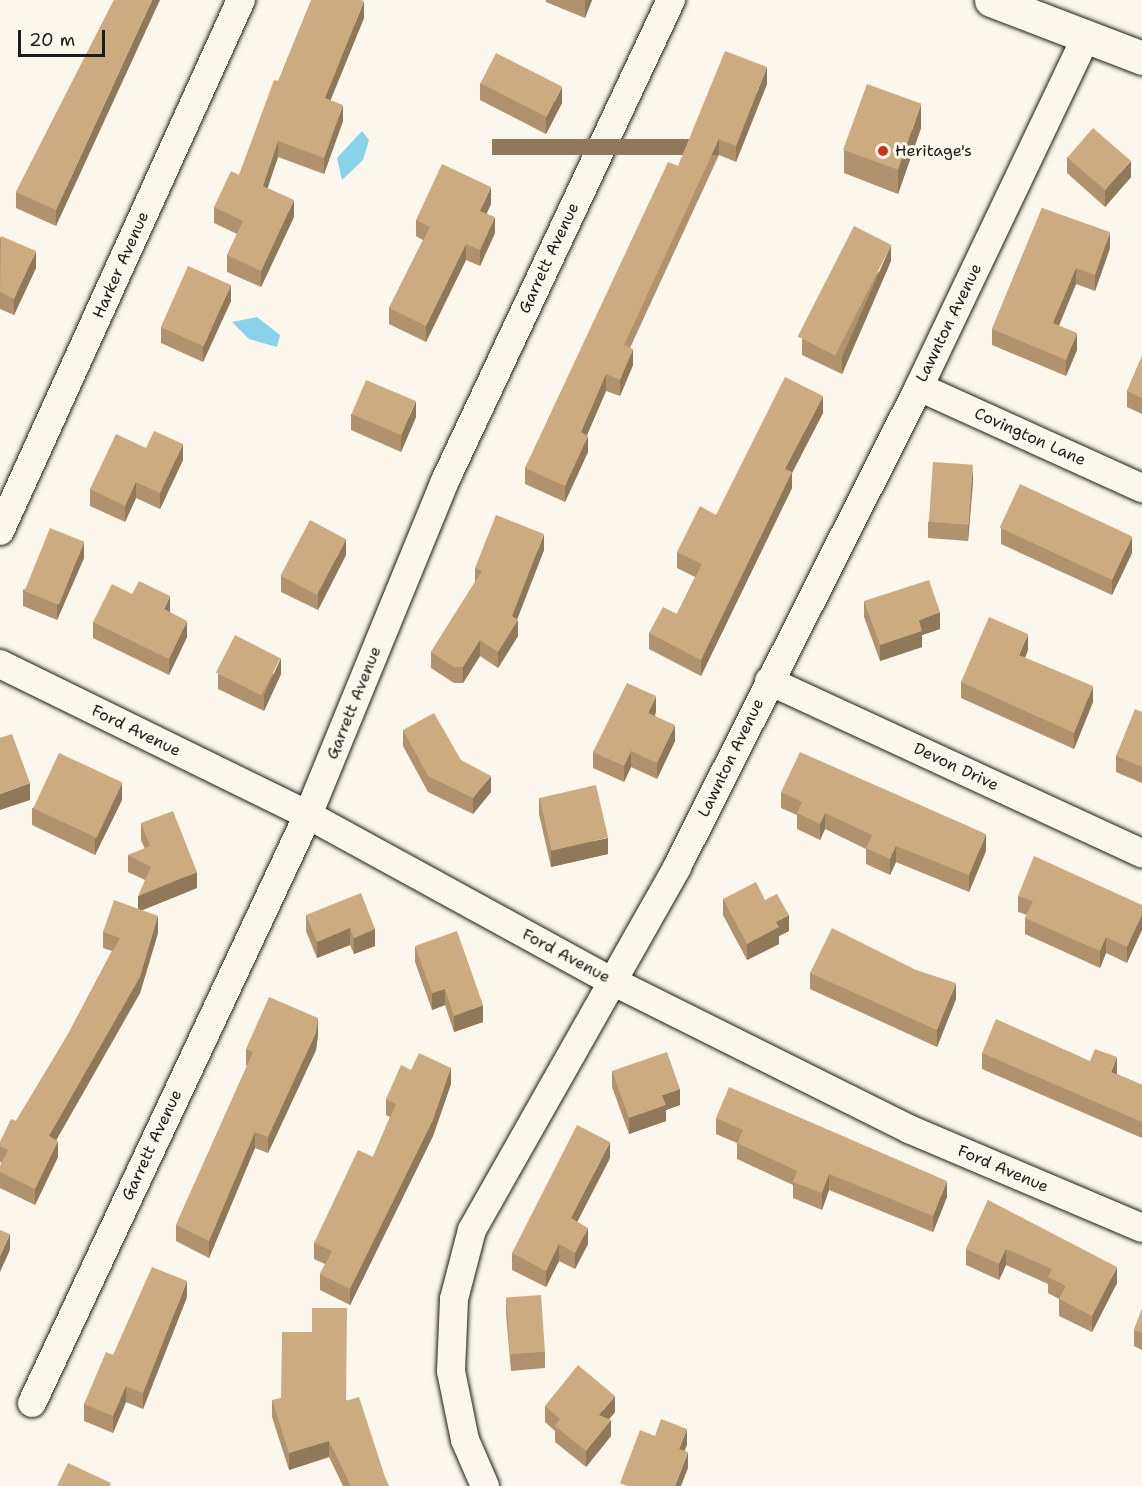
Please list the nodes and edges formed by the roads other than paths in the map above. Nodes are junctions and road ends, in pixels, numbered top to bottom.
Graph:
1 (241, 0) edge
2 (670, 0) edge
3 (991, 0) edge
4 (1086, 37) junction
5 (1142, 58) edge
6 (919, 387) junction
7 (1142, 488) edge
8 (0, 531) edge
9 (0, 664) edge
10 (769, 681) junction
11 (308, 815) junction
12 (1142, 853) edge
13 (610, 980) junction
14 (1142, 1228) edge
15 (32, 1403) dead end
16 (485, 1486) edge

1 - 8 street, Harker Avenue
2 - 11 street, Garrett Avenue
3 - 4 main road
4 - 5 main road
4 - 6 street, Lawnton Avenue
6 - 7 street, Covington Lane
6 - 10 street, Lawnton Avenue
9 - 11 street, Ford Avenue
10 - 12 street, Devon Drive
10 - 13 street, Lawnton Avenue
11 - 13 street, Ford Avenue
11 - 15 street, Garrett Avenue
13 - 14 street, Ford Avenue
13 - 16 street, Lawnton Avenue

